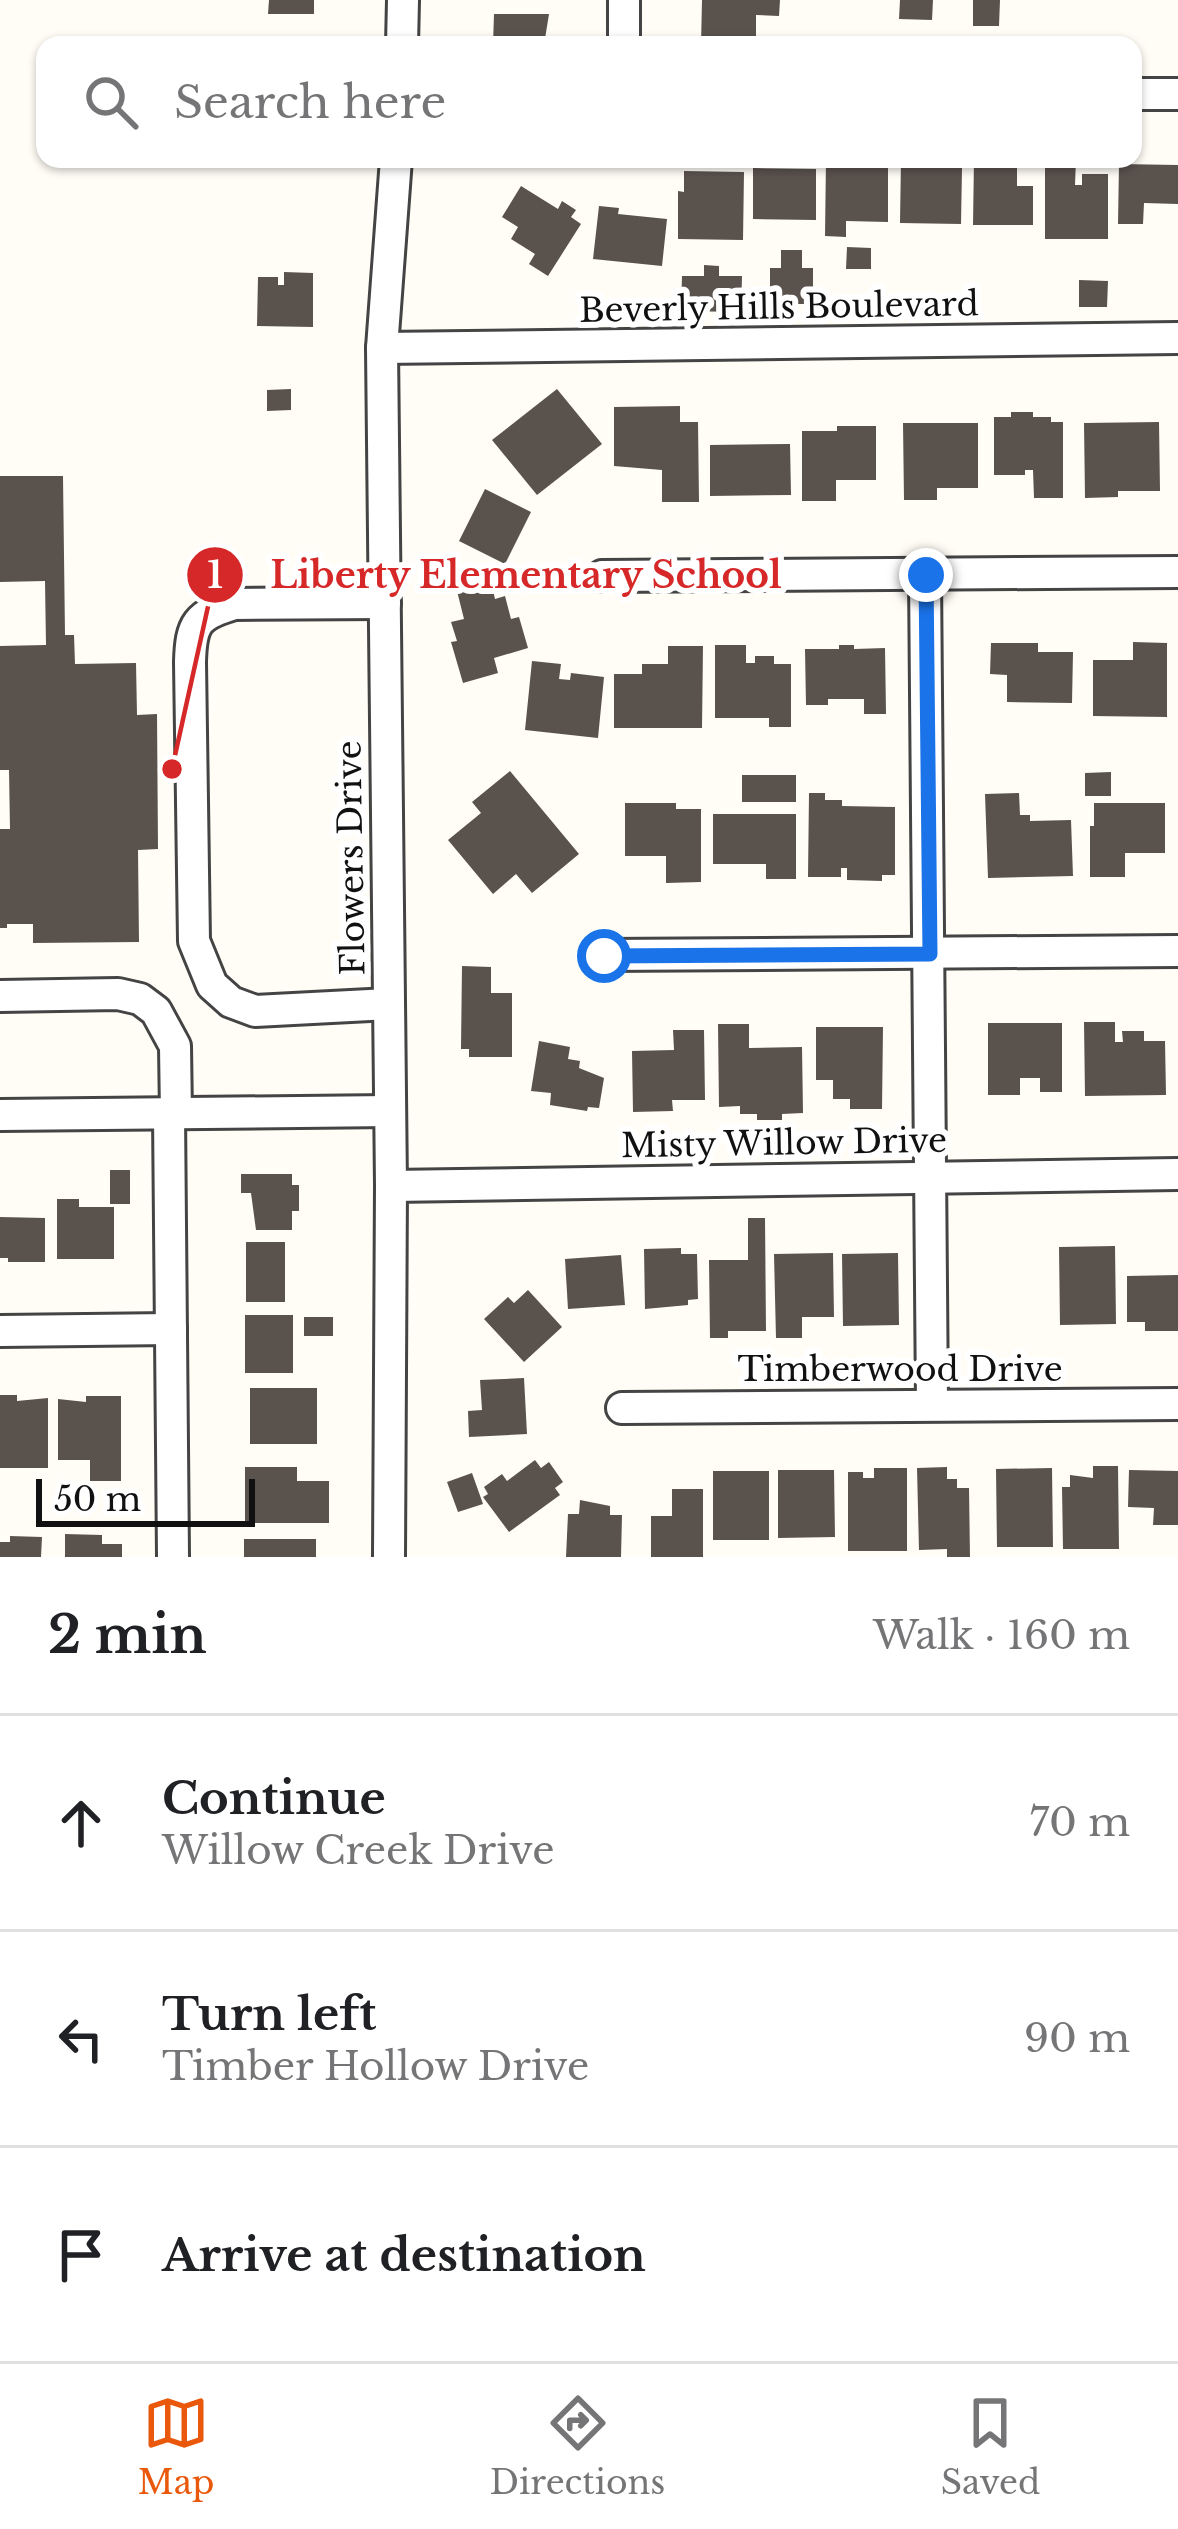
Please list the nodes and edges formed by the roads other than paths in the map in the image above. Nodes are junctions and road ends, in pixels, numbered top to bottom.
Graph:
1 (403, 0) edge
2 (624, 0) edge
3 (402, 36) edge
4 (624, 36) edge
5 (1142, 94) edge
6 (1178, 94) edge
7 (395, 168) edge
8 (1178, 338) edge
9 (382, 348) junction
10 (1178, 572) edge
11 (926, 575) junction
12 (602, 576) dead end
13 (385, 604) junction
14 (1178, 951) edge
15 (930, 954) junction
16 (604, 956) dead end
17 (0, 996) edge
18 (389, 1004) junction
19 (390, 1111) junction
20 (172, 1114) junction
21 (0, 1115) edge
22 (1178, 1174) edge
23 (932, 1177) junction
24 (392, 1186) junction
25 (171, 1328) junction
26 (0, 1331) edge
27 (932, 1404) junction
28 (1178, 1404) edge
29 (622, 1408) dead end
30 (172, 1557) edge
31 (389, 1557) edge

1 - 3 street
2 - 4 street
5 - 6 street
7 - 9 street, Flowers Drive
8 - 9 street, Beverly Hills Boulevard
9 - 13 street, Flowers Drive
10 - 11 street
11 - 12 street
11 - 15 street
13 - 18 street, Flowers Drive
13 - 18 street
14 - 15 street
15 - 16 street
15 - 23 street
17 - 20 street
18 - 19 street, Flowers Drive
19 - 20 street
19 - 24 street, Flowers Drive
20 - 21 street
20 - 25 street
22 - 23 street, Misty Willow Drive
23 - 24 street, Misty Willow Drive
23 - 27 street
24 - 31 street, Flowers Drive
25 - 26 street
25 - 30 street
27 - 28 street, Timberwood Drive
27 - 29 street, Timberwood Drive

